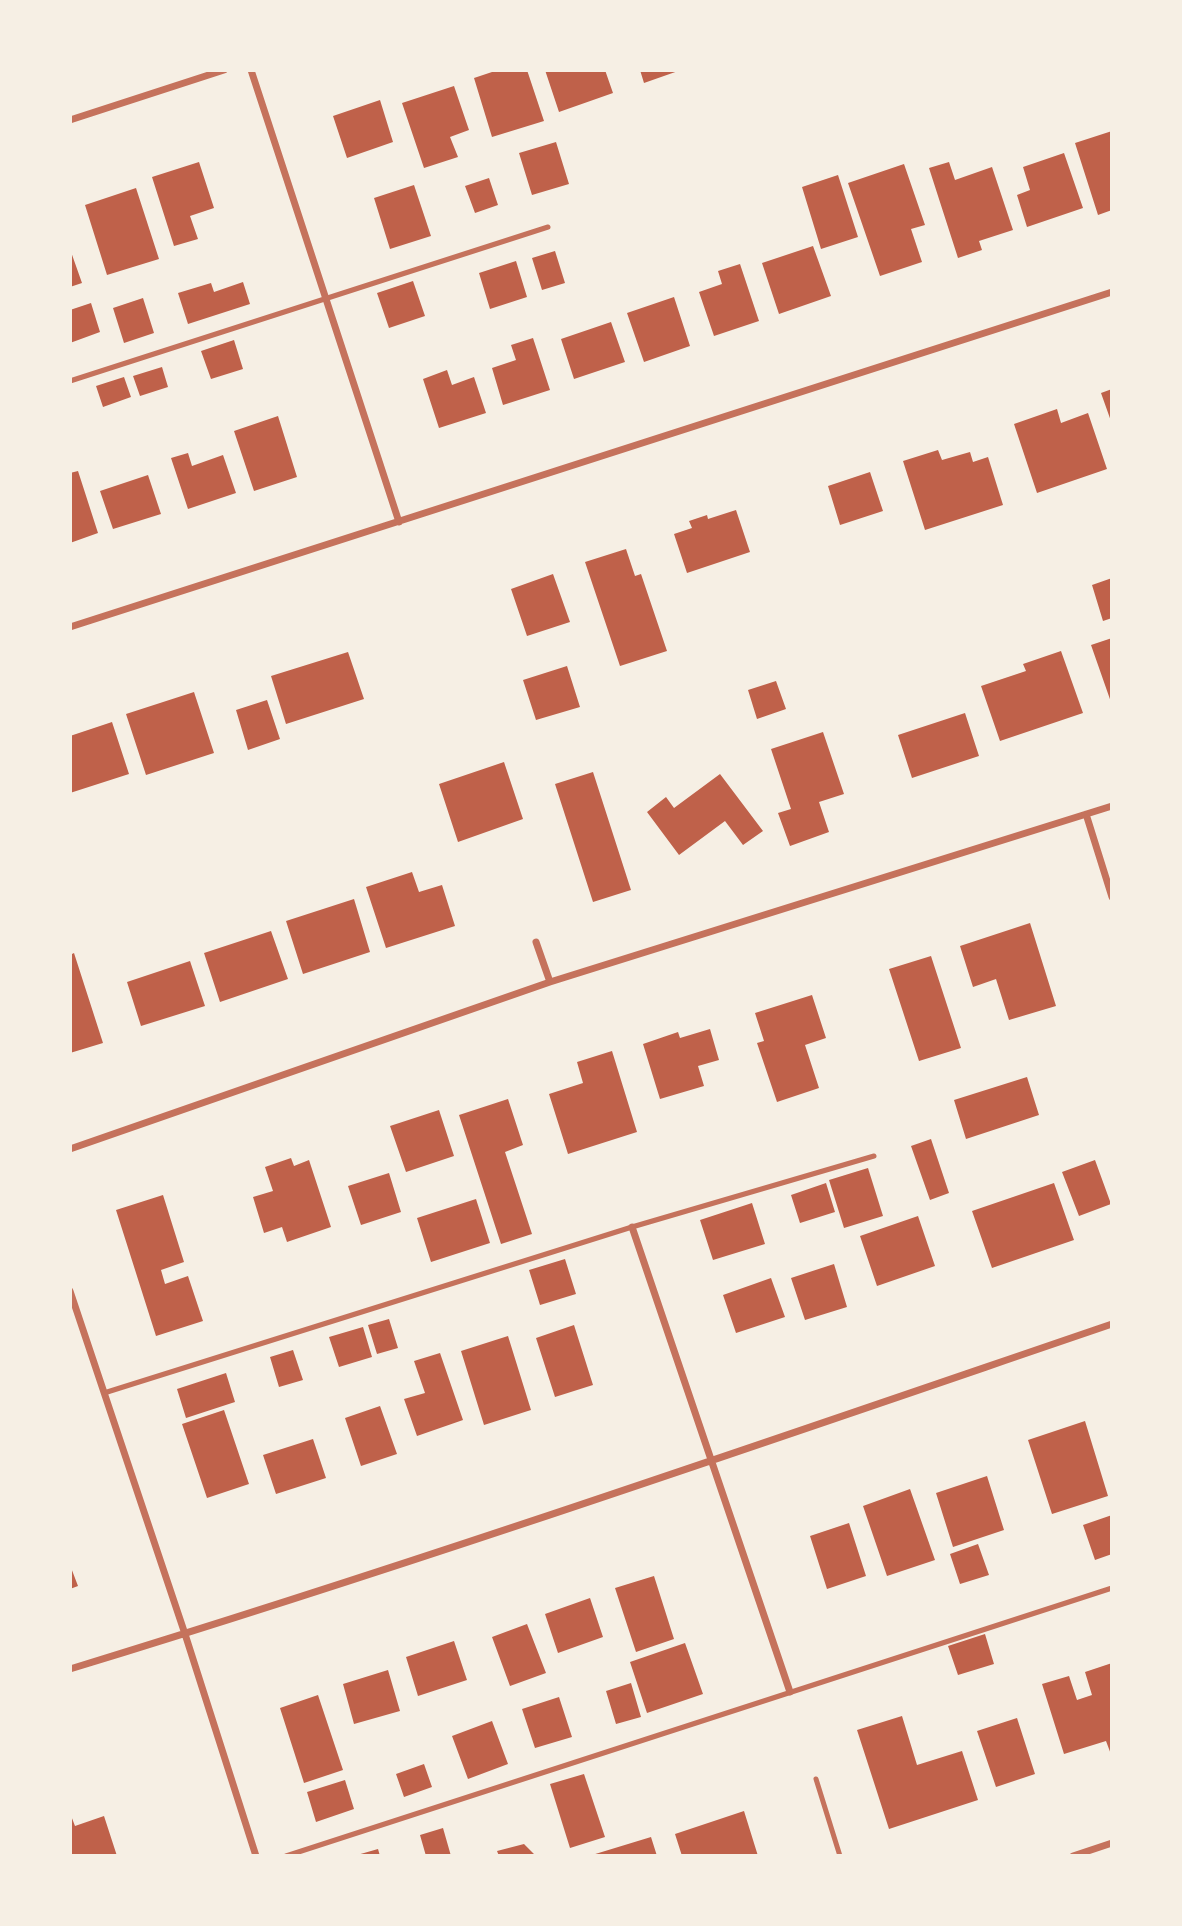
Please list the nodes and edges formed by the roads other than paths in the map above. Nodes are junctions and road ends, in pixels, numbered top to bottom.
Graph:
1 (224, 70) edge
2 (251, 70) edge
3 (70, 120) edge
4 (548, 227) dead end
5 (1112, 292) edge
6 (326, 298) junction
7 (70, 381) edge
8 (399, 522) junction
9 (70, 627) edge
10 (1112, 806) edge
11 (1086, 814) junction
12 (1112, 897) edge
13 (536, 942) dead end
14 (550, 982) junction
15 (70, 1149) edge
16 (874, 1156) dead end
17 (632, 1227) junction
18 (70, 1291) edge
19 (1112, 1324) edge
20 (104, 1393) junction
21 (712, 1461) junction
22 (1112, 1588) edge
23 (185, 1634) junction
24 (70, 1669) edge
25 (790, 1692) junction
26 (816, 1779) dead end
27 (1112, 1843) edge
28 (256, 1856) edge
29 (286, 1856) edge
30 (840, 1856) edge
31 (1073, 1856) edge

1 - 3 street
2 - 6 street
4 - 6 lane
5 - 8 street
6 - 7 lane
6 - 8 street
8 - 9 street
10 - 11 street
11 - 12 street
11 - 14 street
13 - 14 street
14 - 15 street
16 - 17 lane
17 - 20 lane
17 - 21 street
18 - 20 street
19 - 21 street
20 - 23 street
21 - 23 street
21 - 25 street
22 - 25 lane
23 - 24 street
23 - 28 street
25 - 29 lane
26 - 30 lane
27 - 31 street

